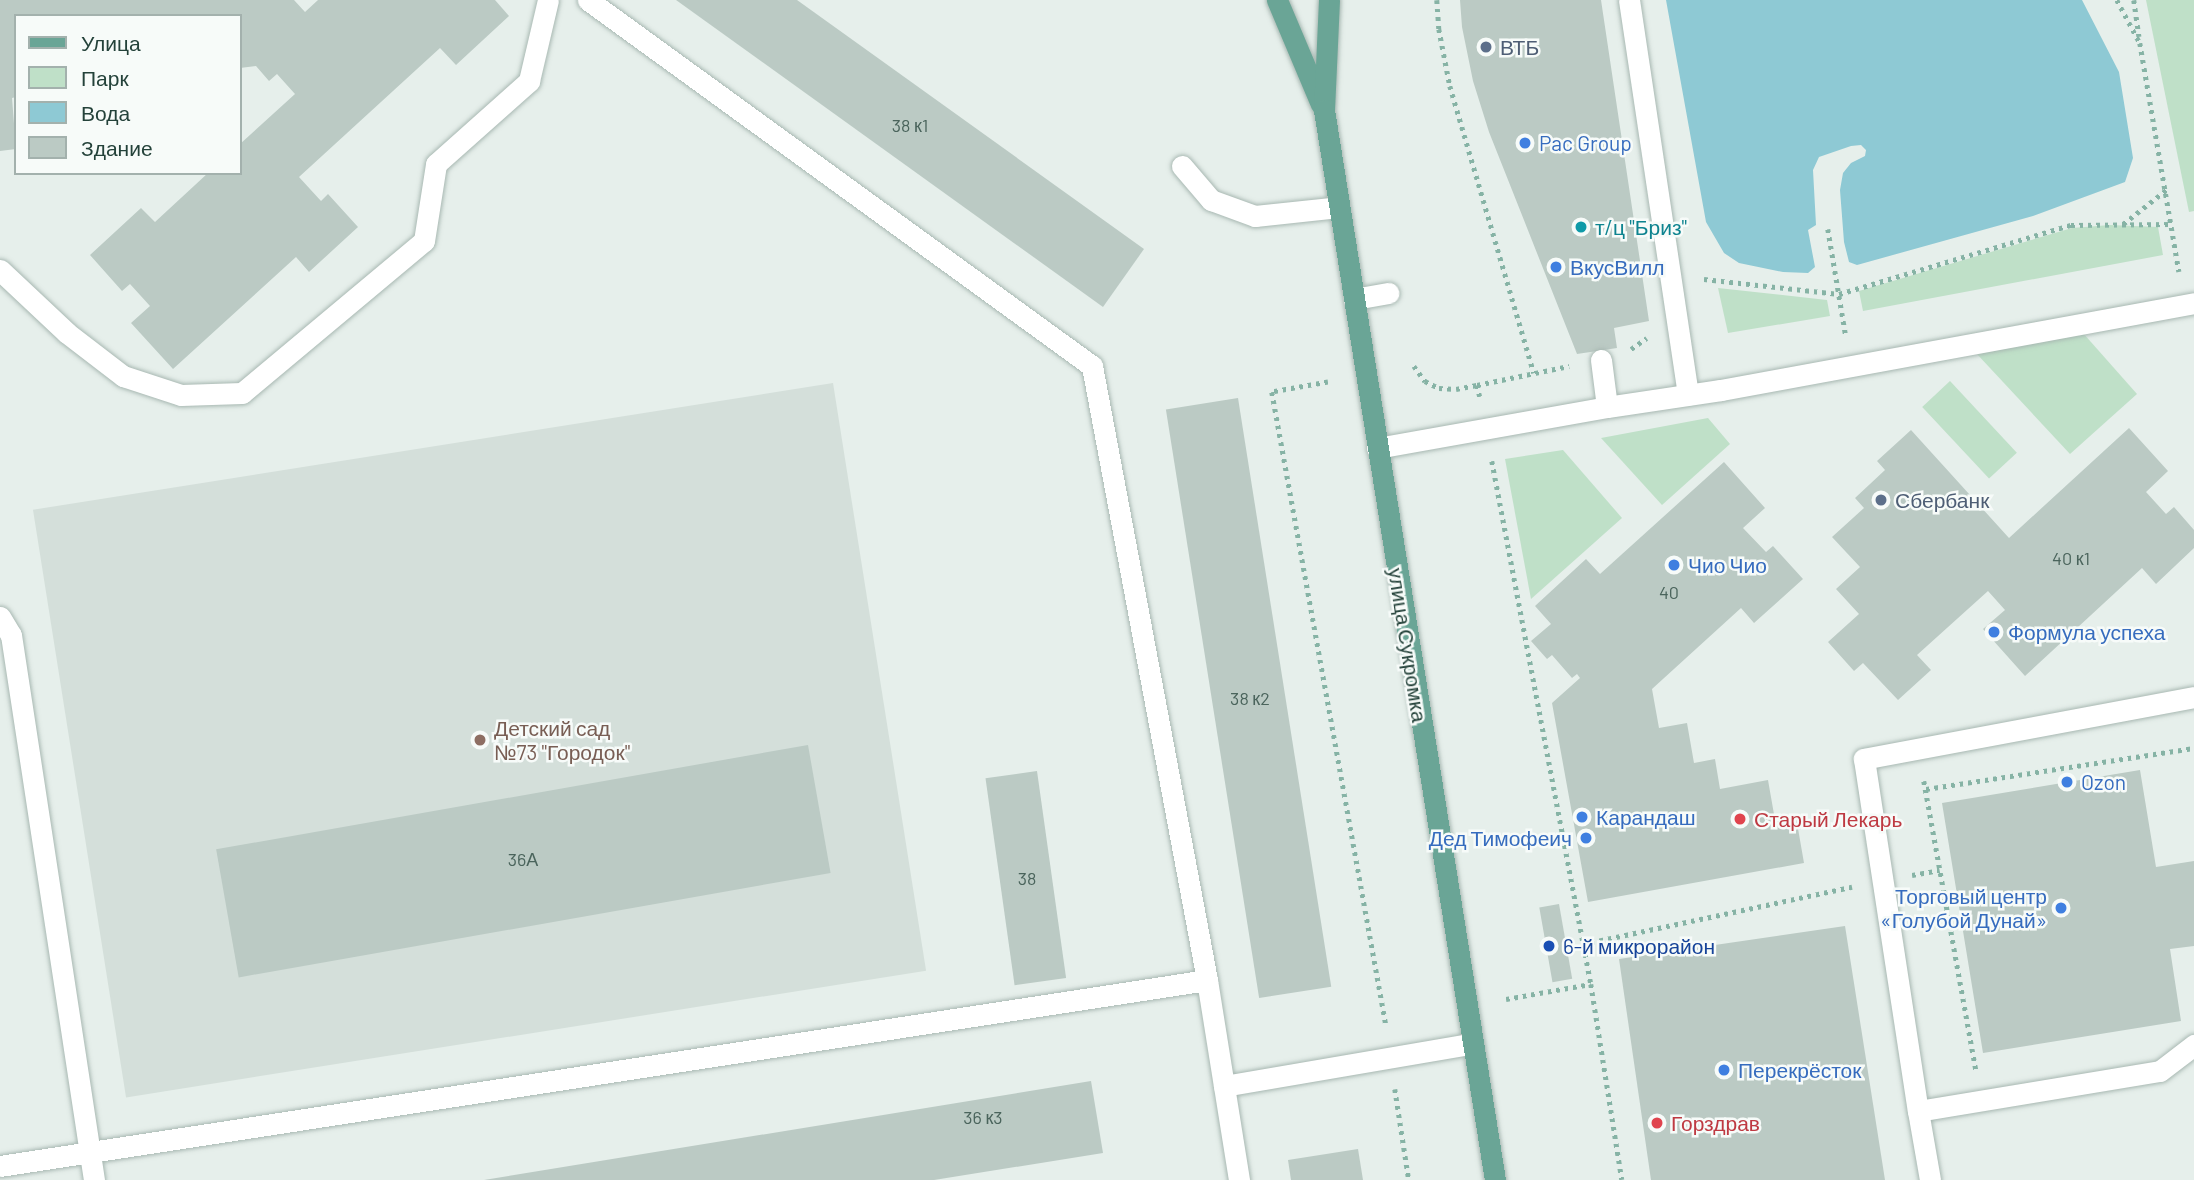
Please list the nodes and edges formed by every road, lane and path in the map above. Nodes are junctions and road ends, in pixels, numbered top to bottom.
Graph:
1 (548, 0) edge
2 (587, 0) edge
3 (1277, 0) edge
4 (1329, 0) edge
5 (1437, 0) edge
6 (1629, 0) edge
7 (2117, 0) edge
8 (2134, 0) edge
9 (2140, 43) junction
10 (1324, 110) junction
11 (1182, 166) dead end
12 (2166, 190) junction
13 (1339, 206) junction
14 (2172, 224) junction
15 (2122, 225) junction
16 (1828, 229) dead end
17 (0, 270) edge
18 (1703, 279) dead end
19 (1388, 293) dead end
20 (1839, 294) junction
21 (1354, 299) junction
22 (2189, 303) edge
23 (1650, 336) dead end
24 (1846, 337) dead end
25 (1601, 360) junction
26 (1414, 366) dead end
27 (1534, 373) junction
28 (1328, 382) dead end
29 (1478, 385) junction
30 (1688, 395) junction
31 (1607, 407) junction
32 (1486, 429) junction
33 (1377, 448) junction
34 (0, 617) edge
35 (2194, 697) edge
36 (2194, 748) edge
37 (1918, 749) junction
38 (1926, 789) junction
39 (1940, 870) junction
40 (1883, 881) junction
41 (1583, 944) junction
42 (1207, 980) junction
43 (1591, 984) junction
44 (1506, 999) dead end
45 (1471, 1044) junction
46 (2194, 1045) edge
47 (1391, 1060) junction
48 (1224, 1086) junction
49 (1982, 1101) junction
50 (1918, 1111) junction
51 (90, 1154) junction
52 (0, 1166) edge
53 (94, 1180) edge
54 (1236, 1180) edge
55 (1409, 1180) edge
56 (1495, 1180) edge
57 (1622, 1180) edge
58 (1930, 1180) edge

1 - 17 lane
2 - 42 lane
3 - 10 main road, улица Сукромка
4 - 10 main road, улица Сукромка
5 - 27 path
6 - 30 lane
7 - 9 path
8 - 9 path
9 - 12 path
10 - 13 main road, улица Сукромка
11 - 13 lane
12 - 14 path
12 - 15 path
13 - 21 main road, улица Сукромка
14 - 15 path
14 - 22 path
15 - 20 path
16 - 20 path
18 - 20 path
19 - 21 lane
20 - 24 path
21 - 33 main road, улица Сукромка
22 - 30 lane
23 - 25 path
25 - 27 path
25 - 31 lane
26 - 29 path
27 - 29 path
28 - 47 path
29 - 32 path
30 - 31 lane
31 - 32 lane
32 - 33 lane
32 - 41 path
33 - 45 main road, улица Сукромка
34 - 51 lane
35 - 37 lane
36 - 38 path
37 - 38 path
37 - 40 lane
38 - 39 path
39 - 40 path
39 - 49 path
40 - 41 path
40 - 50 lane
41 - 43 path
42 - 48 lane
42 - 51 lane
43 - 44 path
43 - 57 path
45 - 47 lane
45 - 56 main road, улица Сукромка
46 - 49 lane
47 - 48 lane
47 - 55 path
48 - 54 lane
49 - 50 lane
50 - 58 lane
51 - 52 lane
51 - 53 lane

